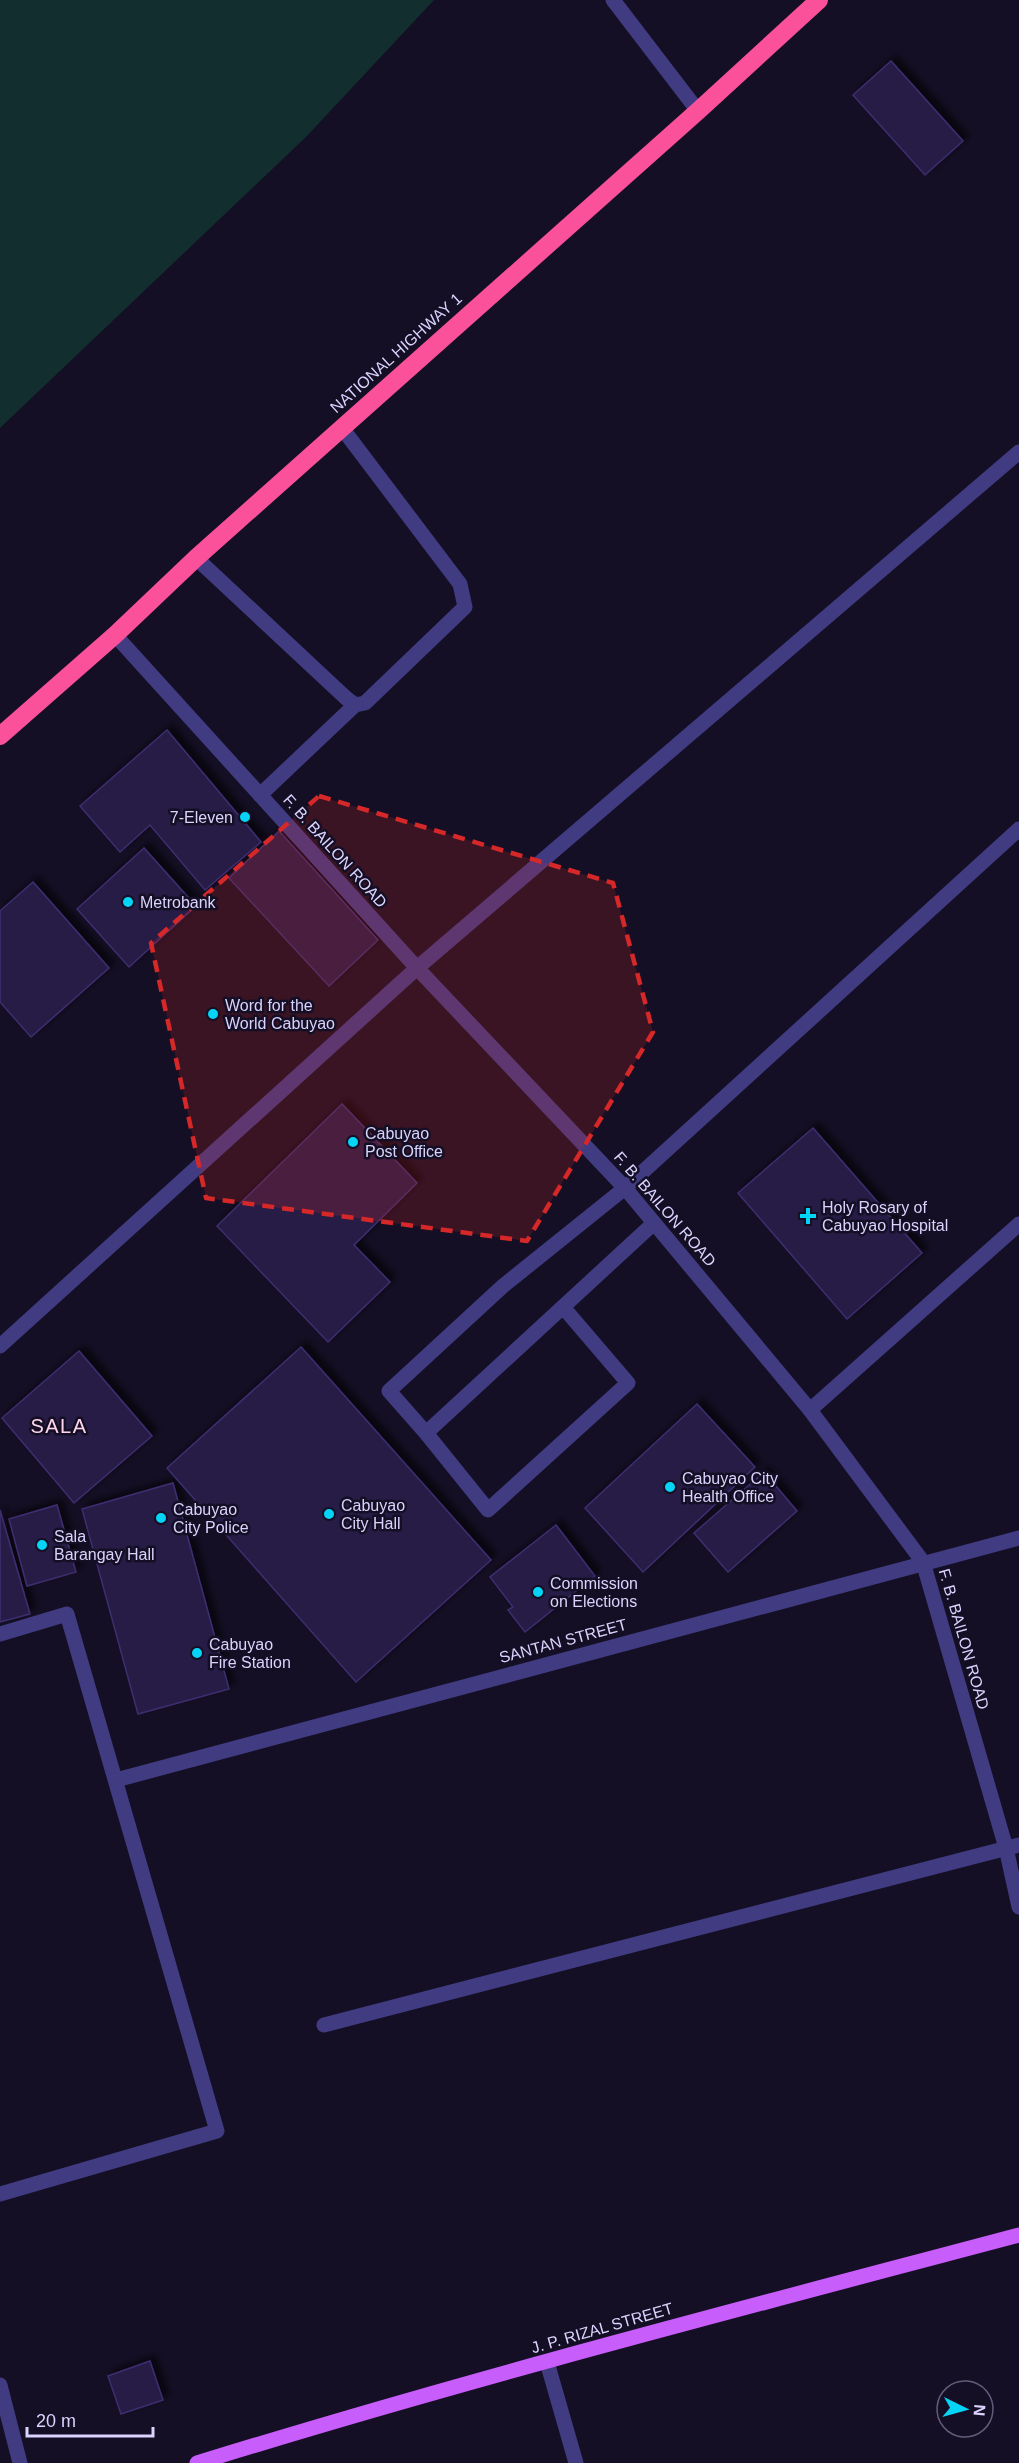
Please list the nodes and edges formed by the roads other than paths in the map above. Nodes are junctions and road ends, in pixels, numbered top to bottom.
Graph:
1 (613, 0) edge
2 (819, 0) edge
3 (698, 111) junction
4 (342, 428) junction
5 (1019, 452) edge
6 (196, 558) junction
7 (115, 635) junction
8 (355, 705) junction
9 (0, 736) edge
10 (260, 795) junction
11 (1019, 829) edge
12 (417, 968) junction
13 (625, 1188) junction
14 (654, 1223) junction
15 (1019, 1224) edge
16 (563, 1307) junction
17 (0, 1346) edge
18 (810, 1410) junction
19 (426, 1433) junction
20 (1019, 1538) edge
21 (923, 1562) junction
22 (0, 1634) edge
23 (116, 1780) junction
24 (1012, 1847) edge
25 (1019, 1907) edge
26 (324, 2025) dead end
27 (0, 2194) edge
28 (1019, 2235) edge
29 (547, 2362) junction
30 (0, 2385) edge
31 (20, 2463) edge
32 (196, 2463) edge
33 (576, 2463) edge

1 - 3 street
2 - 3 highway, NATIONAL HIGHWAY 1
3 - 4 highway, NATIONAL HIGHWAY 1
4 - 6 highway, NATIONAL HIGHWAY 1
4 - 8 street
5 - 12 street
6 - 7 highway, NATIONAL HIGHWAY 1
6 - 8 street
7 - 9 highway, NATIONAL HIGHWAY 1
7 - 10 street, F. B. BAILON ROAD
8 - 10 street
10 - 12 street, F. B. BAILON ROAD
11 - 13 street
12 - 13 street, F. B. BAILON ROAD
12 - 17 street
13 - 14 street, F. B. BAILON ROAD
13 - 19 street
14 - 16 street
14 - 18 street, F. B. BAILON ROAD
15 - 18 street
16 - 19 street
16 - 19 street
18 - 21 street, F. B. BAILON ROAD
20 - 21 street, SANTAN STREET
21 - 23 street, SANTAN STREET
21 - 24 street, F. B. BAILON ROAD
22 - 23 street
23 - 27 street
24 - 25 street, F. B. BAILON ROAD
24 - 26 street
28 - 29 main road, J. P. RIZAL STREET
29 - 32 main road, J. P. RIZAL STREET
29 - 33 street
30 - 31 street

